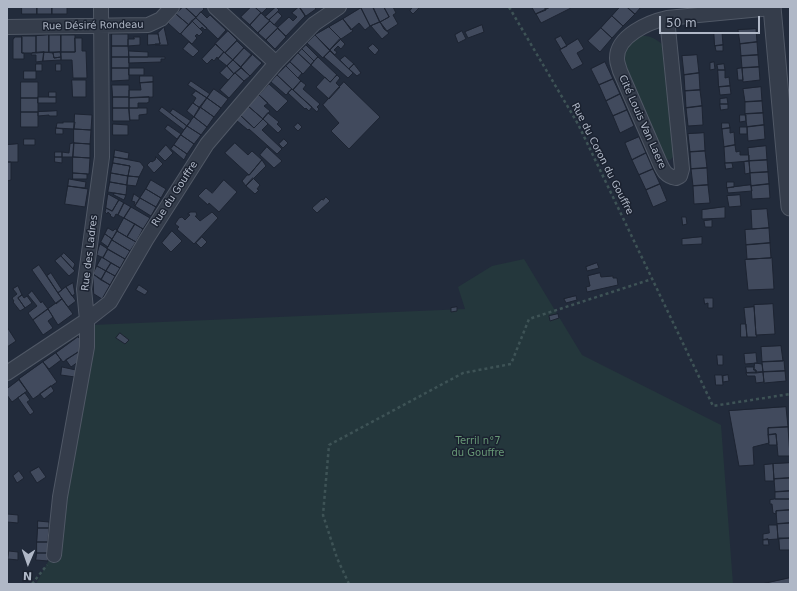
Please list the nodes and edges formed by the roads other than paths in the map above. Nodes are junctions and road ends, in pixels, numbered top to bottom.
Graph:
1 (101, 7) edge
2 (172, 7) edge
3 (215, 7) edge
4 (339, 7) edge
5 (772, 7) edge
6 (667, 18) junction
7 (101, 26) junction
8 (7, 27) edge
9 (276, 63) junction
10 (790, 207) edge
11 (87, 320) junction
12 (7, 373) edge
13 (54, 555) road end

1 - 7 street, Rue des Ladres
2 - 7 street, Rue Désiré Rondeau
3 - 9 street
4 - 9 street, Rue du Gouffre
5 - 6 street
5 - 10 street
6 - 6 street, Cité Louis Van Laere
7 - 8 street, Rue Désiré Rondeau
7 - 11 street, Rue des Ladres
9 - 11 street, Rue du Gouffre
11 - 12 street, Rue du Gouffre
11 - 13 street, Rue des Ladres

